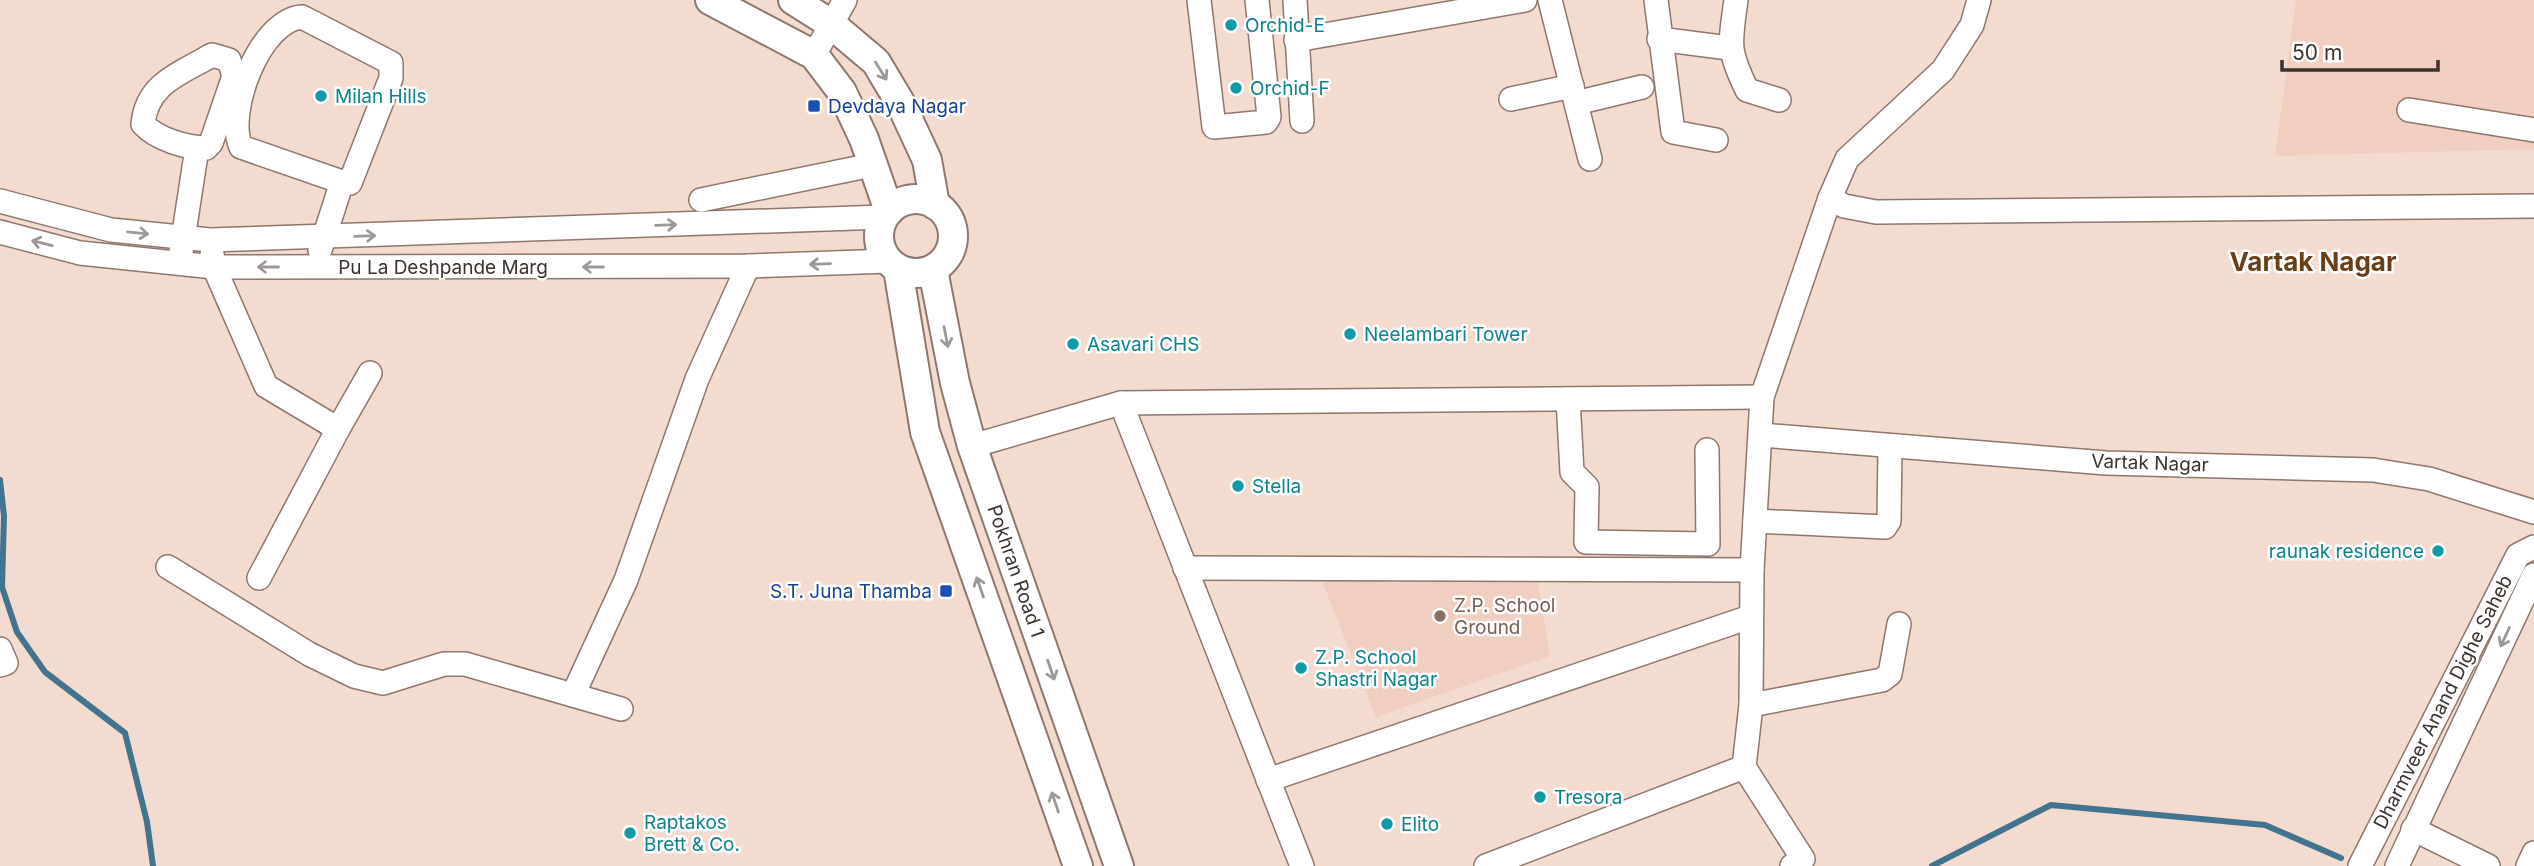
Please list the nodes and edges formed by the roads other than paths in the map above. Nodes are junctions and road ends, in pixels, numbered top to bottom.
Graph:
1 (710, 0) edge
2 (1199, 0) edge
3 (1257, 0) edge
4 (1295, 0) edge
5 (1525, 0) edge
6 (1550, 0) edge
7 (1656, 0) edge
8 (1736, 0) edge
9 (1979, 0) edge
10 (818, 7) edge
11 (1393, 11) edge
12 (1659, 39) junction
13 (1296, 40) junction
14 (1729, 48) junction
15 (802, 49) junction
16 (1642, 87) dead end
17 (1574, 94) junction
18 (1511, 99) dead end
19 (1779, 100) dead end
20 (2409, 110) dead end
21 (1302, 121) dead end
22 (2534, 130) edge
23 (1716, 140) dead end
24 (197, 148) junction
25 (1590, 159) dead end
26 (872, 164) junction
27 (342, 183) junction
28 (1830, 198) junction
29 (701, 200) dead end
30 (0, 201) edge
31 (935, 205) junction
32 (2534, 206) edge
33 (887, 214) junction
34 (0, 232) edge
35 (182, 238) junction
36 (323, 238) junction
37 (210, 240) junction
38 (893, 265) junction
39 (180, 266) junction
40 (748, 266) junction
41 (214, 267) junction
42 (316, 267) junction
43 (933, 270) junction
44 (370, 373) dead end
45 (1762, 397) junction
46 (1568, 399) junction
47 (1121, 403) junction
48 (338, 429) junction
49 (1761, 435) junction
50 (972, 446) junction
51 (1891, 446) junction
52 (1707, 450) dead end
53 (2534, 512) edge
54 (1755, 521) junction
55 (1586, 541) junction
56 (1707, 544) junction
57 (2534, 547) edge
58 (168, 568) dead end
59 (1185, 568) junction
60 (1585, 569) junction
61 (1707, 570) junction
62 (1752, 570) junction
63 (2534, 575) edge
64 (259, 578) dead end
65 (1751, 617) junction
66 (1899, 624) dead end
67 (0, 649) edge
68 (0, 665) edge
69 (573, 695) junction
70 (1751, 705) junction
71 (621, 709) dead end
72 (1744, 767) junction
73 (1268, 780) junction
74 (2413, 829) junction
75 (2534, 853) edge
76 (1802, 864) edge
77 (1078, 866) edge
78 (1119, 866) edge
79 (1302, 866) edge
80 (1486, 866) edge
81 (2360, 866) edge
82 (2397, 866) edge
83 (2488, 866) edge
84 (2528, 866) edge

1 - 15 main road
2 - 3 street
4 - 13 street
5 - 11 street
6 - 17 street
7 - 12 street
8 - 14 street
9 - 28 street
10 - 15 street
10 -> 31 main road
11 - 13 street
12 - 14 street
12 - 23 street
13 - 21 street
14 - 19 street
15 - 26 main road
16 - 17 street
17 - 18 street
17 - 25 street
20 - 22 street
24 - 24 street
24 - 35 street
26 - 29 street
26 - 33 main road
27 - 27 street
27 - 36 street
28 - 32 street
28 - 45 street
30 -> 35 street, Pu La Deshpande Marg
31 - 33 main road
31 - 43 main road
36 -> 33 street, Pu La Deshpande Marg
33 - 38 main road
39 -> 34 street, Pu La Deshpande Marg
35 - 37 street, Pu La Deshpande Marg
35 - 39 street
36 - 37 street, Pu La Deshpande Marg
36 - 42 street
37 - 41 street
38 -> 40 street, Pu La Deshpande Marg
38 - 43 main road
77 -> 38 main road, Pokhran Road 1
39 - 41 street, Pu La Deshpande Marg
40 -> 42 street, Pu La Deshpande Marg
40 - 69 street
42 -> 41 street, Pu La Deshpande Marg
41 - 48 street
43 -> 50 main road, Pokhran Road 1
44 - 48 street
45 - 46 street
45 - 49 street
46 - 47 street
46 - 55 street
47 - 50 street
47 - 59 street
48 - 64 street
49 - 51 street, Vartak Nagar
49 - 54 street
50 -> 78 main road, Pokhran Road 1
51 - 53 street, Vartak Nagar
51 - 54 street
52 - 56 street
54 - 62 street
55 - 56 street
55 - 60 street
56 - 61 street
57 - 81 street, Dharmveer Anand Dighe Saheb
58 - 69 street
59 - 60 street
59 - 73 street
60 - 61 street
61 - 62 street
62 - 65 street
63 -> 74 street, Dharmveer Anand Dighe Saheb
65 - 70 street
65 - 73 street
66 - 70 street
67 - 68 street
69 - 71 street
70 - 72 street
72 - 76 street
72 - 80 street
73 - 79 street
74 - 82 street, Dharmveer Anand Dighe Saheb
74 - 83 street
75 - 84 street

